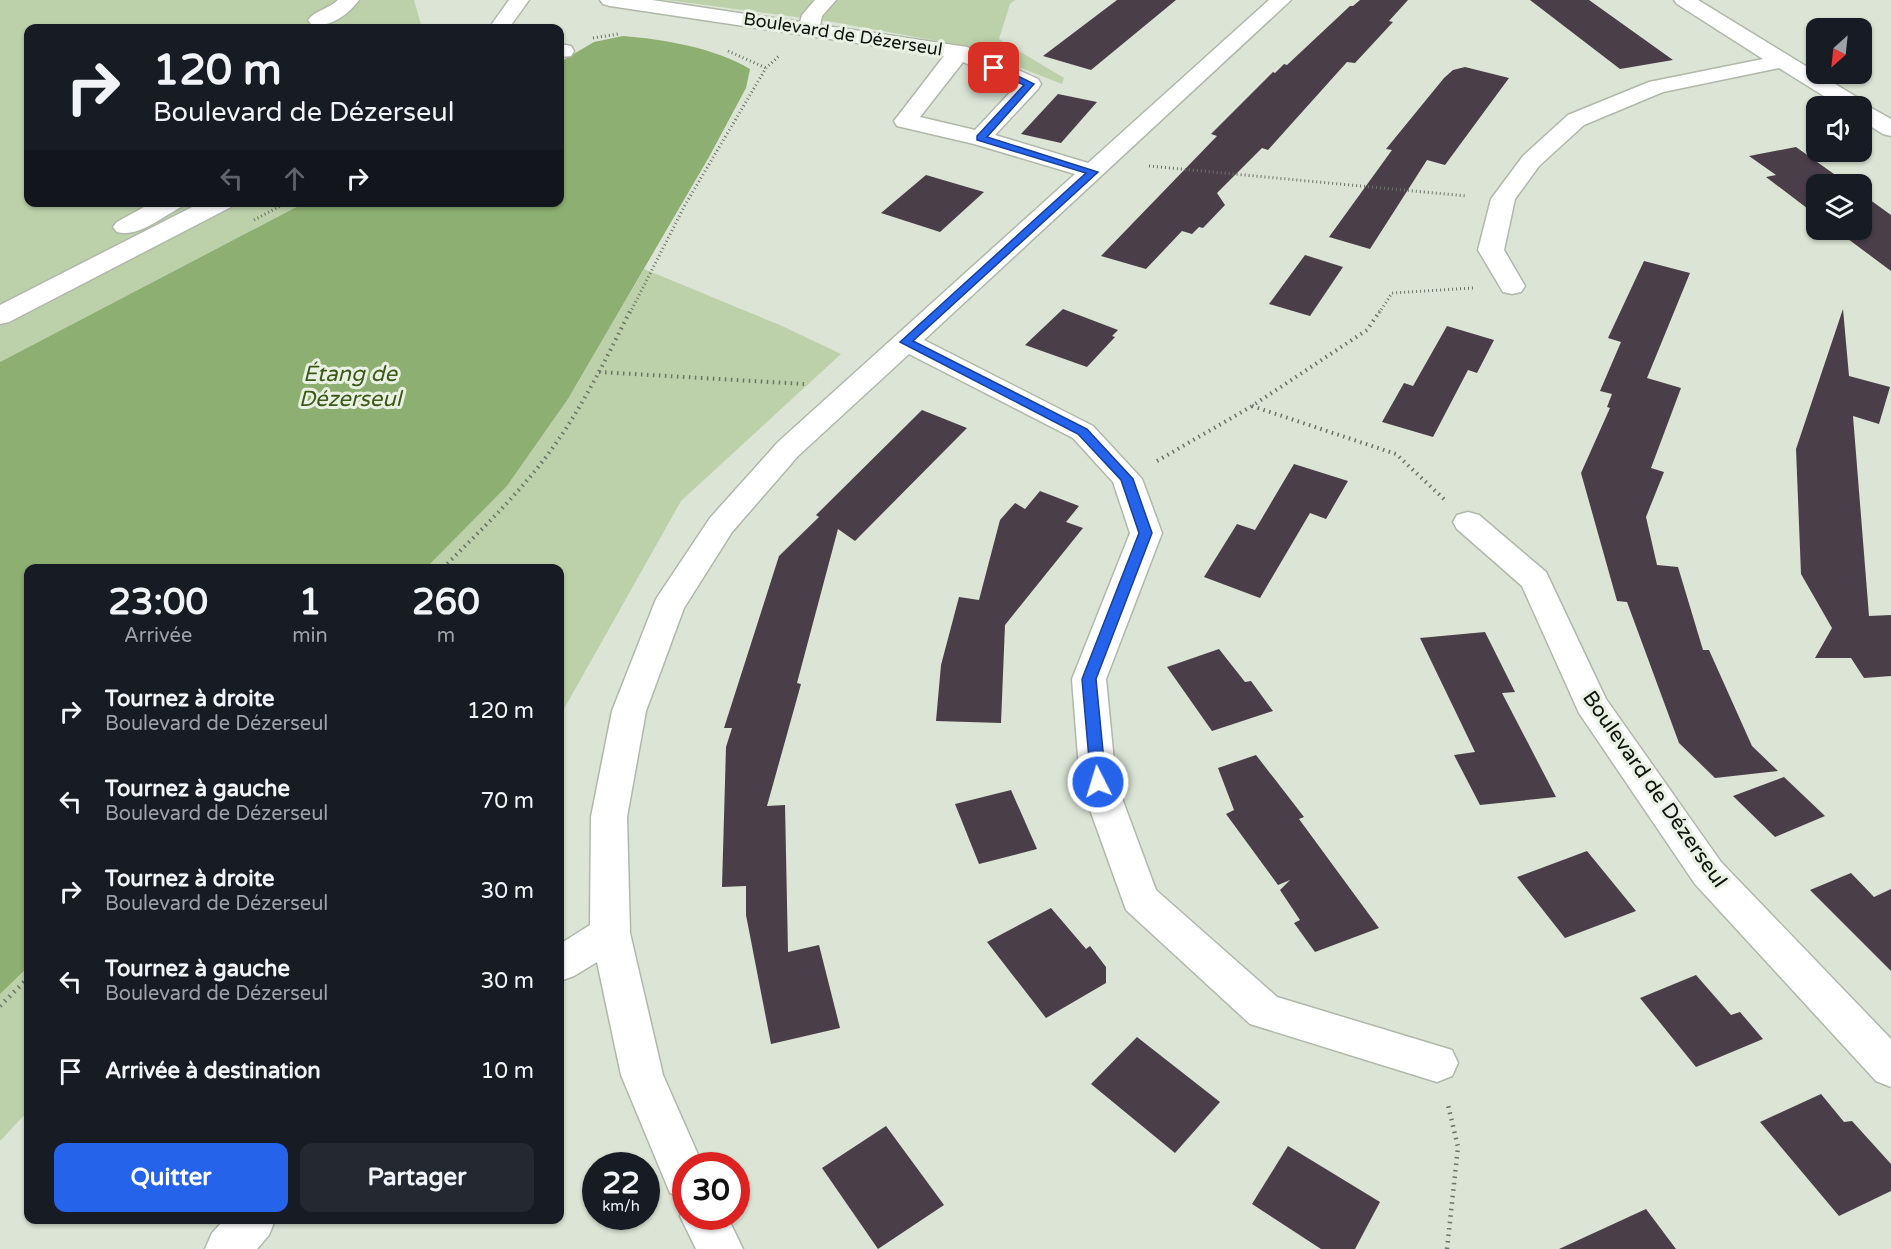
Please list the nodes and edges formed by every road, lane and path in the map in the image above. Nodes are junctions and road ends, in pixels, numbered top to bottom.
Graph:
1 (349, 0) edge
2 (519, 0) edge
3 (617, 0) edge
4 (826, 0) edge
5 (1281, 0) edge
6 (1684, 0) edge
7 (319, 16) edge
8 (503, 24) edge
9 (809, 28) junction
10 (564, 50) edge
11 (959, 52) junction
12 (1783, 61) junction
13 (1839, 96) edge
14 (1872, 117) edge
15 (1891, 129) edge
16 (980, 138) junction
17 (1101, 165) junction
18 (1503, 199) junction
19 (162, 207) edge
20 (212, 207) edge
21 (1512, 286) joint
22 (0, 291) edge
23 (0, 316) edge
24 (906, 342) junction
25 (598, 372) junction
26 (857, 387) junction
27 (1252, 406) junction
28 (1127, 479) junction
29 (1468, 522) joint
30 (447, 564) edge
31 (610, 933) junction
32 (564, 962) edge
33 (24, 982) edge
34 (0, 1006) edge
35 (1437, 1063) joint
36 (1891, 1068) edge
37 (675, 1152) edge
38 (250, 1224) edge
39 (710, 1230) edge
40 (228, 1249) edge
41 (720, 1249) edge
42 (1447, 1249) edge

1 - 7 street
2 - 8 street
3 - 9 street, Boulevard de Dézerseul
3 - 10 path
4 - 9 street
5 - 17 street
6 - 12 street
9 - 11 street, Boulevard de Dézerseul
9 - 25 path
11 - 16 street, Boulevard de Dézerseul
11 - 16 street, Boulevard de Dézerseul
12 - 13 street
12 - 18 street
14 - 15 street
16 - 17 street, Boulevard de Dézerseul
17 - 18 path
17 - 24 street
18 - 21 street
19 - 22 street
20 - 23 street
21 - 27 path
24 - 26 street
24 - 28 street
25 - 26 path
25 - 30 path
26 - 31 street
27 - 28 path
27 - 29 path
28 - 35 street
29 - 36 street, Boulevard de Dézerseul
31 - 32 street
31 - 37 street
33 - 34 path
35 - 42 path
38 - 40 street
39 - 41 street

